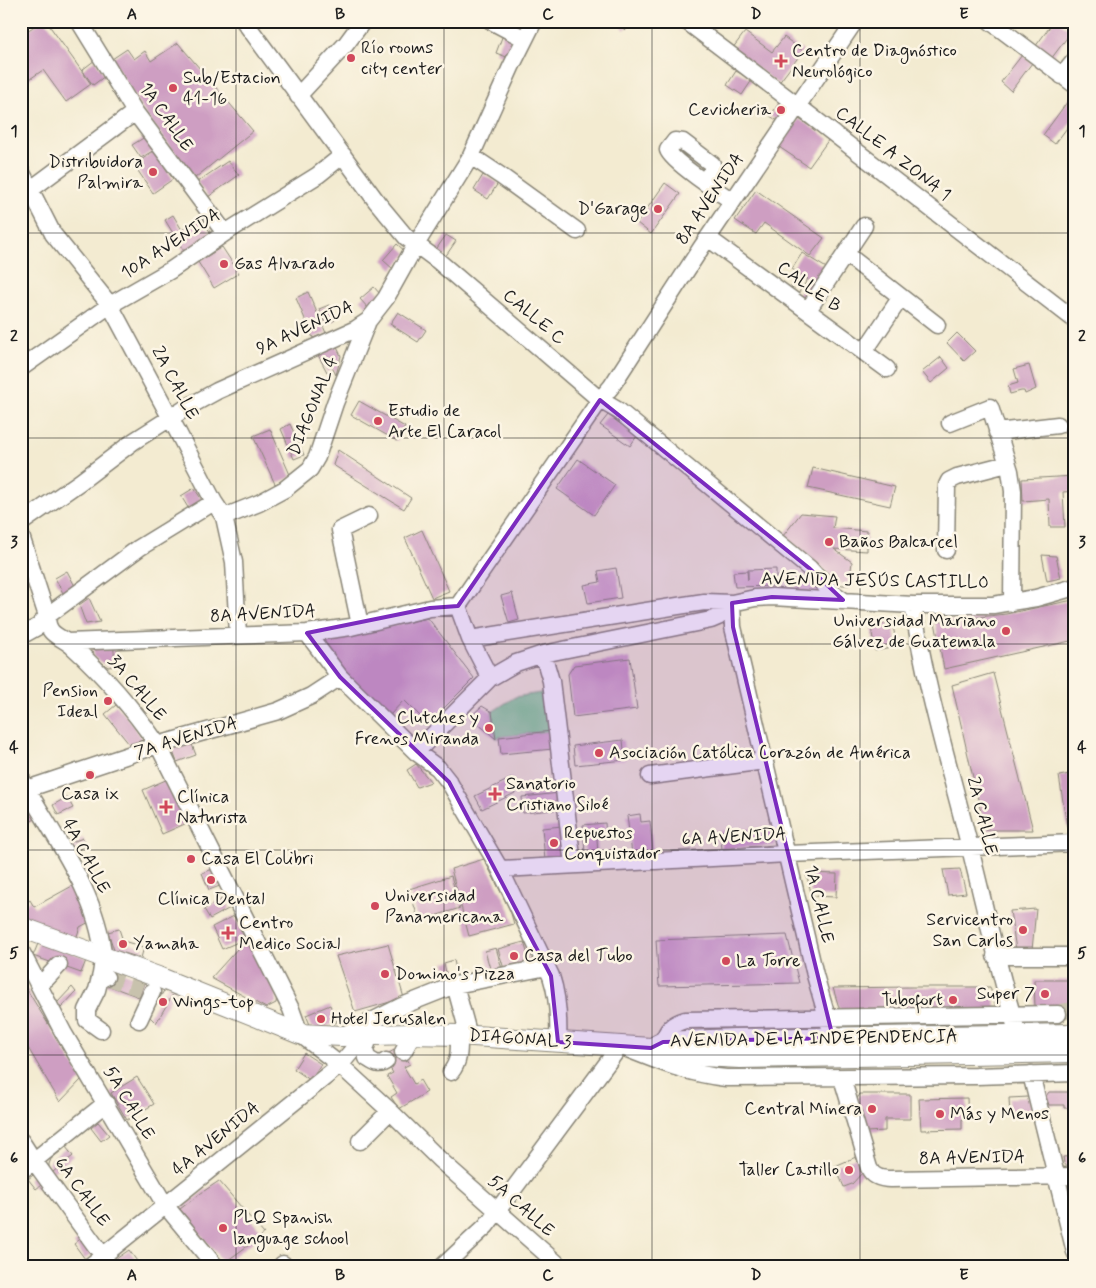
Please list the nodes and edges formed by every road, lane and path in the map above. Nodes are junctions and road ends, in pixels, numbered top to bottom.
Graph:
1 (79, 21) edge
2 (244, 21) edge
3 (363, 21) edge
4 (491, 21) edge
5 (534, 21) edge
6 (686, 21) edge
7 (855, 21) edge
8 (990, 21) edge
9 (525, 39) junction
10 (1075, 60) edge
11 (1068, 80) edge
12 (298, 96) junction
13 (798, 106) junction
14 (136, 112) junction
15 (343, 155) junction
16 (470, 156) junction
17 (21, 171) edge
18 (704, 181) dead end
19 (30, 190) junction
20 (733, 201) junction
21 (864, 226) dead end
22 (577, 232) dead end
23 (225, 233) junction
24 (708, 238) junction
25 (414, 246) junction
26 (846, 254) junction
27 (901, 297) junction
28 (110, 305) junction
29 (808, 310) junction
30 (1075, 320) edge
31 (368, 321) junction
32 (937, 325) dead end
33 (864, 352) junction
34 (21, 368) edge
35 (887, 369) dead end
36 (600, 400) junction
37 (170, 417) junction
38 (950, 423) dead end
39 (1058, 425) dead end
40 (997, 432) junction
41 (1008, 464) junction
42 (214, 502) junction
43 (369, 516) dead end
44 (224, 517) junction
45 (21, 523) edge
46 (21, 536) edge
47 (946, 550) dead end
48 (1075, 587) edge
49 (842, 600) junction
50 (732, 603) junction
51 (1012, 603) junction
52 (913, 605) junction
53 (458, 606) junction
54 (47, 616) junction
55 (360, 625) junction
56 (307, 633) junction
57 (238, 635) junction
58 (21, 636) edge
59 (470, 639) junction
60 (67, 642) junction
61 (543, 654) junction
62 (340, 677) junction
63 (490, 678) junction
64 (158, 745) junction
65 (416, 752) junction
66 (765, 761) junction
67 (650, 776) dead end
68 (24, 784) edge
69 (1075, 843) edge
70 (970, 847) junction
71 (787, 854) junction
72 (574, 865) junction
73 (500, 869) junction
74 (21, 927) edge
75 (21, 951) edge
76 (64, 953) junction
77 (995, 956) junction
78 (1075, 956) edge
79 (547, 967) junction
80 (103, 969) junction
81 (38, 984) junction
82 (455, 985) junction
83 (151, 986) junction
84 (1012, 1015) junction
85 (827, 1017) junction
86 (139, 1020) dead end
87 (101, 1030) dead end
88 (300, 1034) junction
89 (1053, 1034) junction
90 (1075, 1034) edge
91 (357, 1035) junction
92 (1018, 1035) junction
93 (464, 1036) junction
94 (833, 1038) junction
95 (558, 1042) junction
96 (657, 1045) junction
97 (620, 1046) junction
98 (1075, 1052) edge
99 (386, 1062) dead end
100 (340, 1065) junction
101 (451, 1072) dead end
102 (1075, 1073) edge
103 (1031, 1074) junction
104 (842, 1078) junction
105 (106, 1103) junction
106 (390, 1111) junction
107 (21, 1141) edge
108 (360, 1141) dead end
109 (27, 1166) edge
110 (1057, 1176) junction
111 (1075, 1176) edge
112 (165, 1205) junction
113 (497, 1211) junction
114 (1075, 1252) edge
115 (107, 1261) edge
116 (89, 1267) edge
117 (216, 1267) edge
118 (442, 1267) edge
119 (561, 1267) edge

1 - 14 street, 1A CALLE
2 - 12 street, CALLE C
3 - 12 street
4 - 9 street
5 - 9 street, 9A AVENIDA
6 - 13 street, CALLE A ZONA 1
7 - 13 street, 8A AVENIDA
8 - 11 street
9 - 16 street, 9A AVENIDA
10 - 11 street
12 - 15 street, CALLE C
13 - 20 street, 8A AVENIDA
13 - 30 street, CALLE A ZONA 1
14 - 19 street
14 - 23 street, 1A CALLE
15 - 23 street, 10A AVENIDA
15 - 25 street, CALLE C
16 - 22 street
16 - 25 street, 9A AVENIDA
17 - 19 street, 2A CALLE
18 - 20 street
19 - 28 street, 2A CALLE
20 - 24 street, 8A AVENIDA
21 - 26 street
23 - 28 street, 10A AVENIDA
24 - 29 street, CALLE B
24 - 36 street, 8A AVENIDA
25 - 31 street, 9A AVENIDA
25 - 36 street, CALLE C
26 - 27 street
26 - 29 street
27 - 32 street
27 - 33 street
28 - 34 street, 10A AVENIDA
28 - 37 street, 2A CALLE
29 - 33 street, CALLE B
31 - 37 street, 9A AVENIDA
31 - 44 street, DIAGONAL 4
33 - 35 street, CALLE B
36 - 49 street, CALLE C
36 - 53 street, 8A AVENIDA
37 - 42 street, 2A CALLE
37 - 45 street, 9A AVENIDA
38 - 40 street
39 - 40 street
40 - 41 street
41 - 47 street
41 - 51 street
42 - 44 street, 2A CALLE
42 - 54 street
43 - 55 street
44 - 57 street, 2A CALLE
46 - 54 street, 3A CALLE
48 - 51 street, AVENIDA JESÚS CASTILLO
49 - 50 street, AVENIDA JESÚS CASTILLO
49 - 52 street, AVENIDA JESÚS CASTILLO
50 - 59 street, AVENIDA JESÚS CASTILLO
50 - 61 street, AVENIDA JESÚS CASTILLO
50 - 66 street, 1A CALLE
51 - 52 street, AVENIDA JESÚS CASTILLO
52 - 70 street, 2A CALLE
53 - 55 street, 8A AVENIDA
53 - 59 street
54 - 58 street
54 - 60 street, 3A CALLE
55 - 56 street, 8A AVENIDA
56 - 57 street, 8A AVENIDA
56 - 62 street
57 - 60 street, 8A AVENIDA
59 - 63 street
60 - 64 street, 3A CALLE
61 - 63 street, AVENIDA JESÚS CASTILLO
61 - 72 street
62 - 64 street, 7A AVENIDA
62 - 65 street
63 - 65 street, AVENIDA JESÚS CASTILLO
64 - 68 street, 7A AVENIDA
64 - 88 street, 3A CALLE
65 - 73 street
66 - 67 street
66 - 71 street, 1A CALLE
68 - 80 street, 4A CALLE
69 - 70 street, 6A AVENIDA
70 - 71 street, 6A AVENIDA
70 - 77 street, 2A CALLE
71 - 72 street, 6A AVENIDA
71 - 85 street, 1A CALLE
72 - 73 street, 6A AVENIDA
73 - 79 street
74 - 76 main road
75 - 81 street, 5A CALLE
76 - 80 main road
76 - 81 street
77 - 78 street
77 - 84 street, 2A CALLE
79 - 82 street
79 - 95 street
80 - 83 main road
80 - 87 street
81 - 105 street, 5A CALLE
82 - 91 street
82 - 93 street
83 - 86 street
83 - 88 main road
84 - 85 street
84 - 89 street
84 - 92 street, 2A CALLE
85 - 94 street, 1A CALLE
85 - 96 street
88 - 91 main road, DIAGONAL 3
88 - 100 street, 5A CALLE
89 - 90 main road, AVENIDA DE LA INDEPENDENCIA
89 - 92 main road, AVENIDA DE LA INDEPENDENCIA
91 - 93 main road, DIAGONAL 3
91 - 99 street
91 - 100 street, 4A AVENIDA
92 - 94 main road, AVENIDA DE LA INDEPENDENCIA
93 - 95 main road, DIAGONAL 3
93 - 101 street
94 - 96 main road, AVENIDA DE LA INDEPENDENCIA
95 - 97 main road, DIAGONAL 3
96 - 97 main road, DIAGONAL 3
96 - 98 main road, AVENIDA DE LA INDEPENDENCIA
97 - 104 street
97 - 113 street
100 - 106 street, 5A CALLE
100 - 112 street, 4A AVENIDA
102 - 103 street
103 - 104 street
103 - 110 street
104 - 110 street, 8A AVENIDA
105 - 109 street
105 - 112 street, 5A CALLE
106 - 108 street
106 - 113 street, 5A CALLE
107 - 109 street, 6A CALLE
109 - 115 street, 6A CALLE
110 - 111 street, 8A AVENIDA
110 - 114 street
112 - 115 street, 4A AVENIDA
112 - 117 street, 5A CALLE
113 - 118 street
113 - 119 street, 5A CALLE
115 - 116 street, 4A AVENIDA

